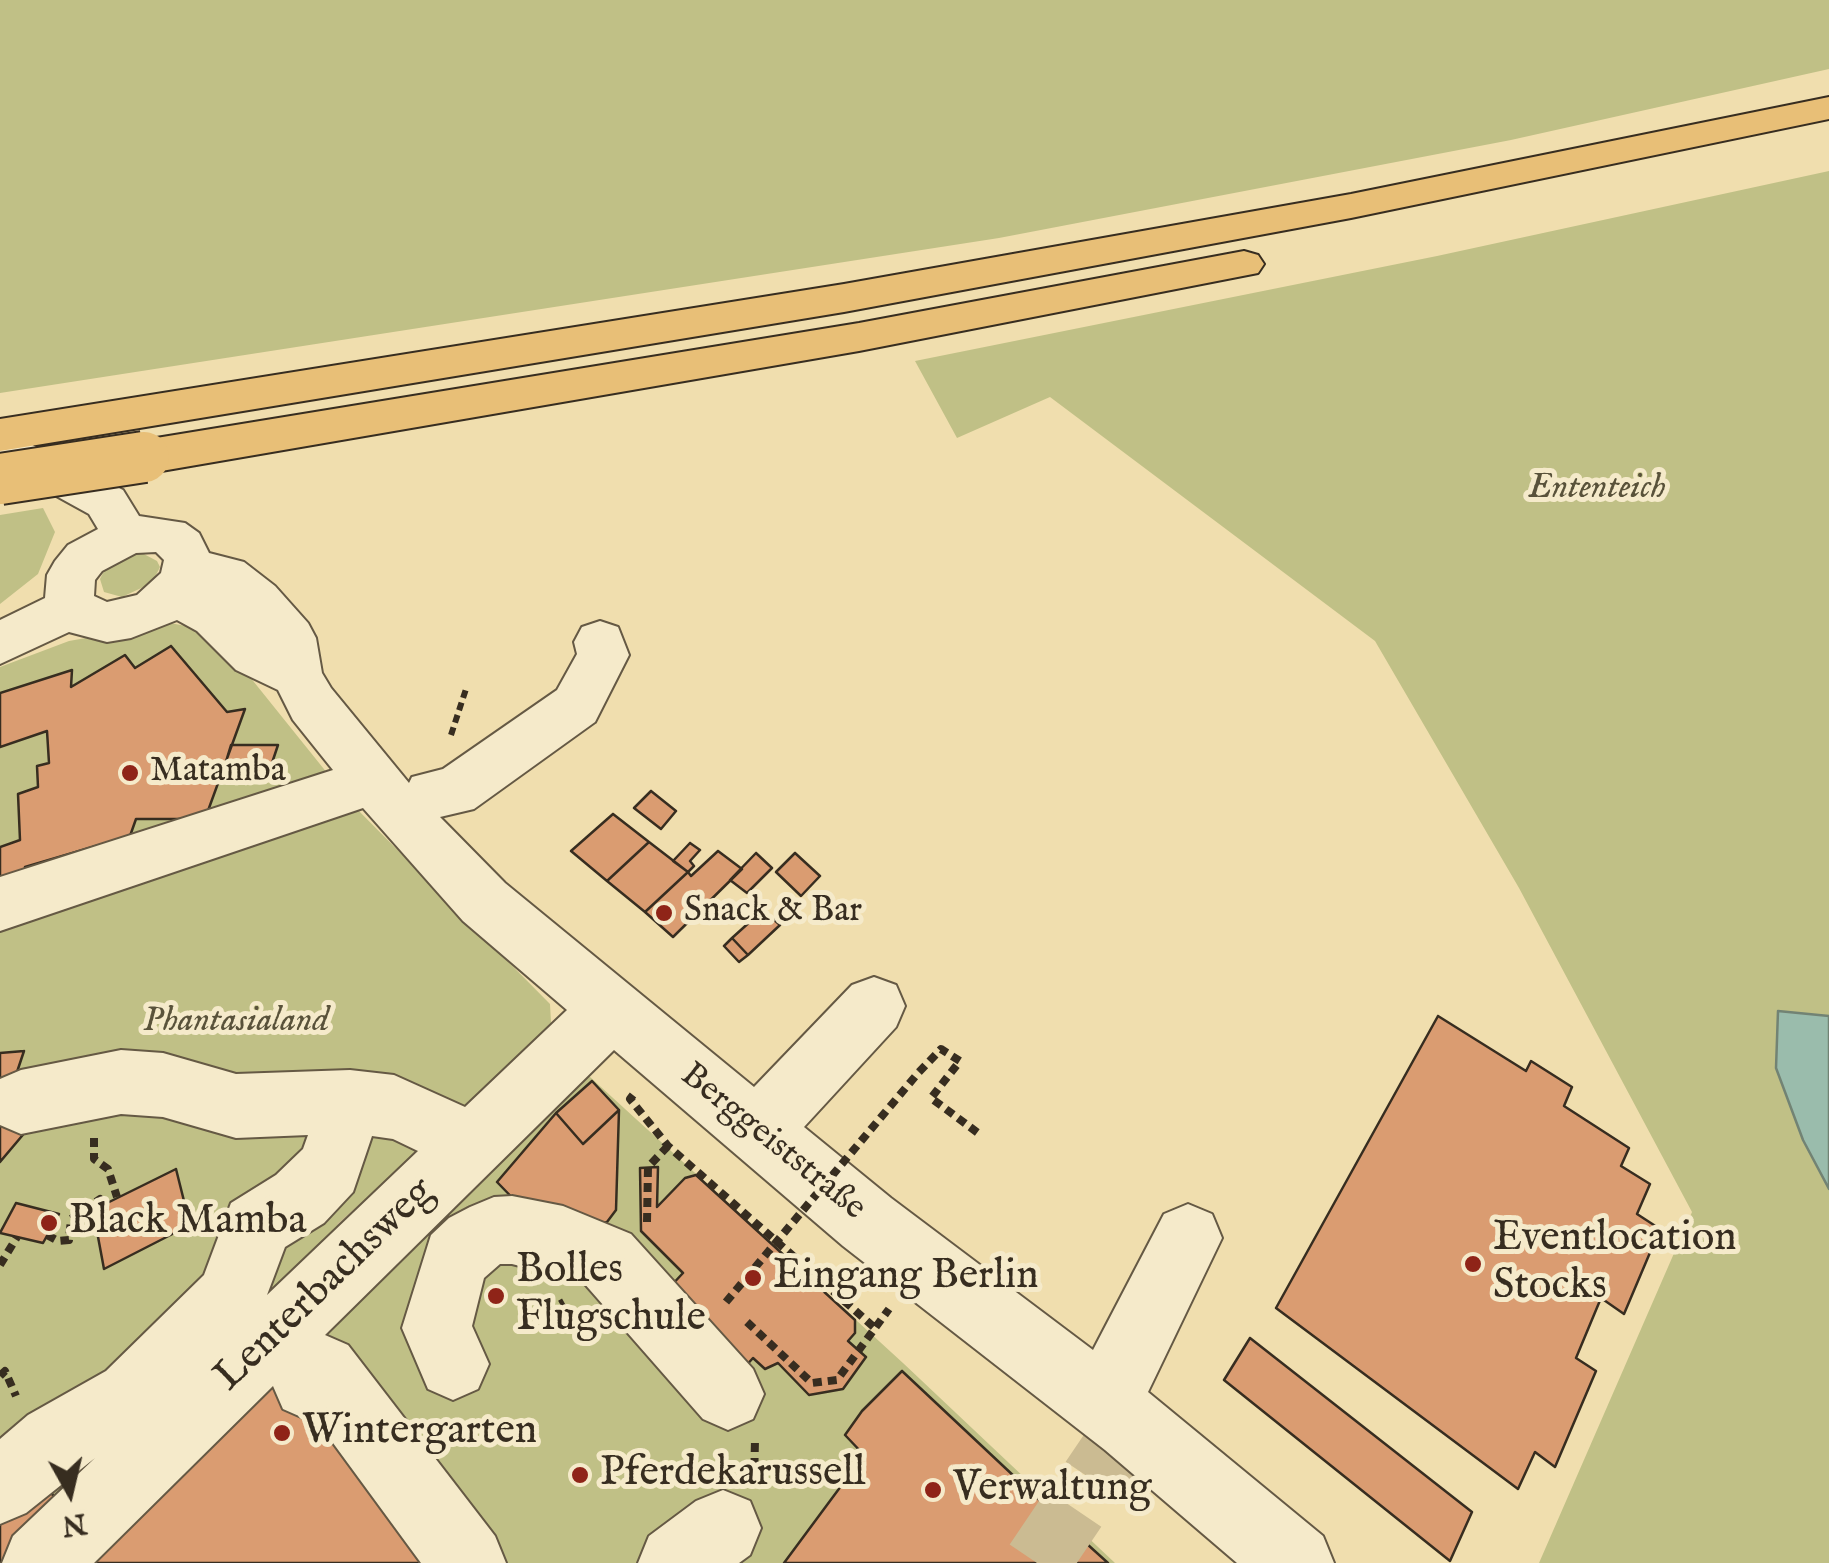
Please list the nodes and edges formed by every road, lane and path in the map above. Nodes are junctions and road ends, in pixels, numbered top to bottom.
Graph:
1 (1829, 108) edge
2 (1829, 146) edge
3 (0, 434) edge
4 (0, 446) edge
5 (0, 479) edge
6 (126, 536) junction
7 (180, 580) junction
8 (72, 607) junction
9 (0, 643) edge
10 (596, 662) dead end
11 (466, 689) dead end
12 (404, 797) junction
13 (0, 904) edge
14 (874, 1006) dead end
15 (612, 1009) junction
16 (21, 1102) dead end
17 (372, 1104) junction
18 (94, 1126) dead end
19 (756, 1131) junction
20 (978, 1132) dead end
21 (466, 1151) junction
22 (117, 1198) dead end
23 (103, 1205) dead end
24 (47, 1235) dead end
25 (658, 1235) dead end
26 (17, 1236) dead end
27 (1188, 1238) dead end
28 (0, 1265) edge
29 (726, 1302) dead end
30 (436, 1341) dead end
31 (790, 1366) dead end
32 (0, 1376) edge
33 (308, 1384) dead end
34 (728, 1394) joint
35 (1104, 1404) junction
36 (8, 1405) dead end
37 (0, 1487) edge
38 (699, 1546) edge
39 (40, 1563) edge
40 (468, 1563) edge
41 (1296, 1563) edge

1 - 3 highway
2 - 5 highway, bridge
4 - 6 street
6 - 7 street, Berggeiststraße
6 - 8 street
7 - 8 street
7 - 12 street, Berggeiststraße
8 - 9 street
10 - 12 street
11 - 12 path
12 - 13 street
12 - 15 street, Berggeiststraße
14 - 19 street
15 - 19 street, Berggeiststraße
15 - 21 street, Lenterbachsweg
16 - 17 street
17 - 21 street
17 - 37 street
18 - 22 path
19 - 35 street, Berggeiststraße
20 - 29 path, bridge
21 - 39 street, Lenterbachsweg
23 - 24 path
25 - 31 path
26 - 28 path
27 - 35 street
30 - 34 street
32 - 36 path
33 - 40 street
34 - 38 path
35 - 41 street, Berggeiststraße

